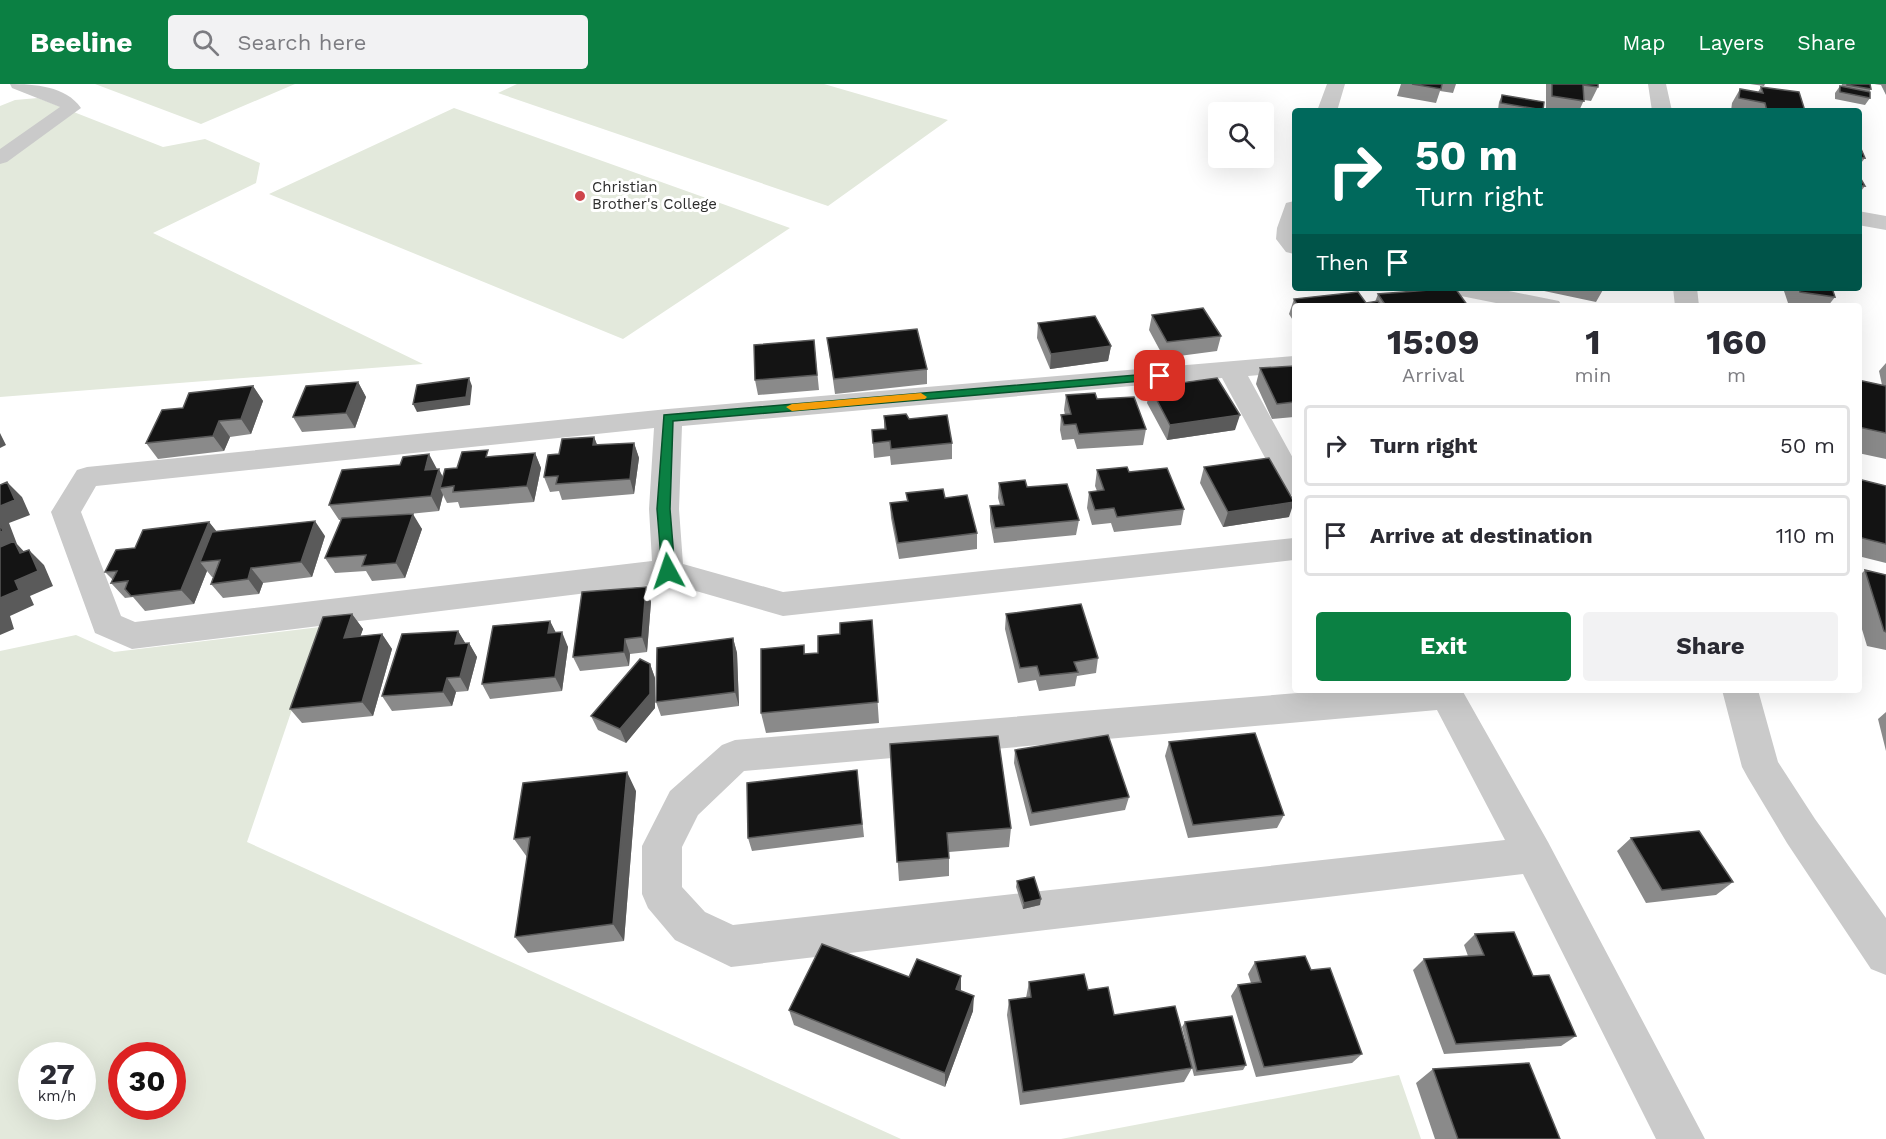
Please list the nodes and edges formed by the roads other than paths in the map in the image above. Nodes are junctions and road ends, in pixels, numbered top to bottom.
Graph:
1 (19, 84) edge
2 (1336, 84) edge
3 (1657, 84) edge
4 (1328, 108) edge
5 (1661, 108) edge
6 (0, 158) edge
7 (1292, 215) edge
8 (1862, 219) edge
9 (1886, 223) edge
10 (1292, 245) edge
11 (1471, 291) edge
12 (1534, 303) edge
13 (1292, 364) edge
14 (1231, 370) junction
15 (668, 418) junction
16 (1284, 446) edge
17 (1292, 478) edge
18 (1292, 549) edge
19 (668, 571) junction
20 (1445, 693) edge
21 (1741, 693) edge
22 (1534, 855) junction
23 (1886, 954) edge
24 (1681, 1139) edge

1 - 6 street
2 - 4 street
3 - 5 street
7 - 10 street
8 - 9 street
11 - 12 street
13 - 14 street
14 - 15 street
14 - 16 street
15 - 19 street
15 - 19 street
16 - 17 street
18 - 19 street
20 - 22 street
20 - 22 street
21 - 23 street
22 - 24 street

